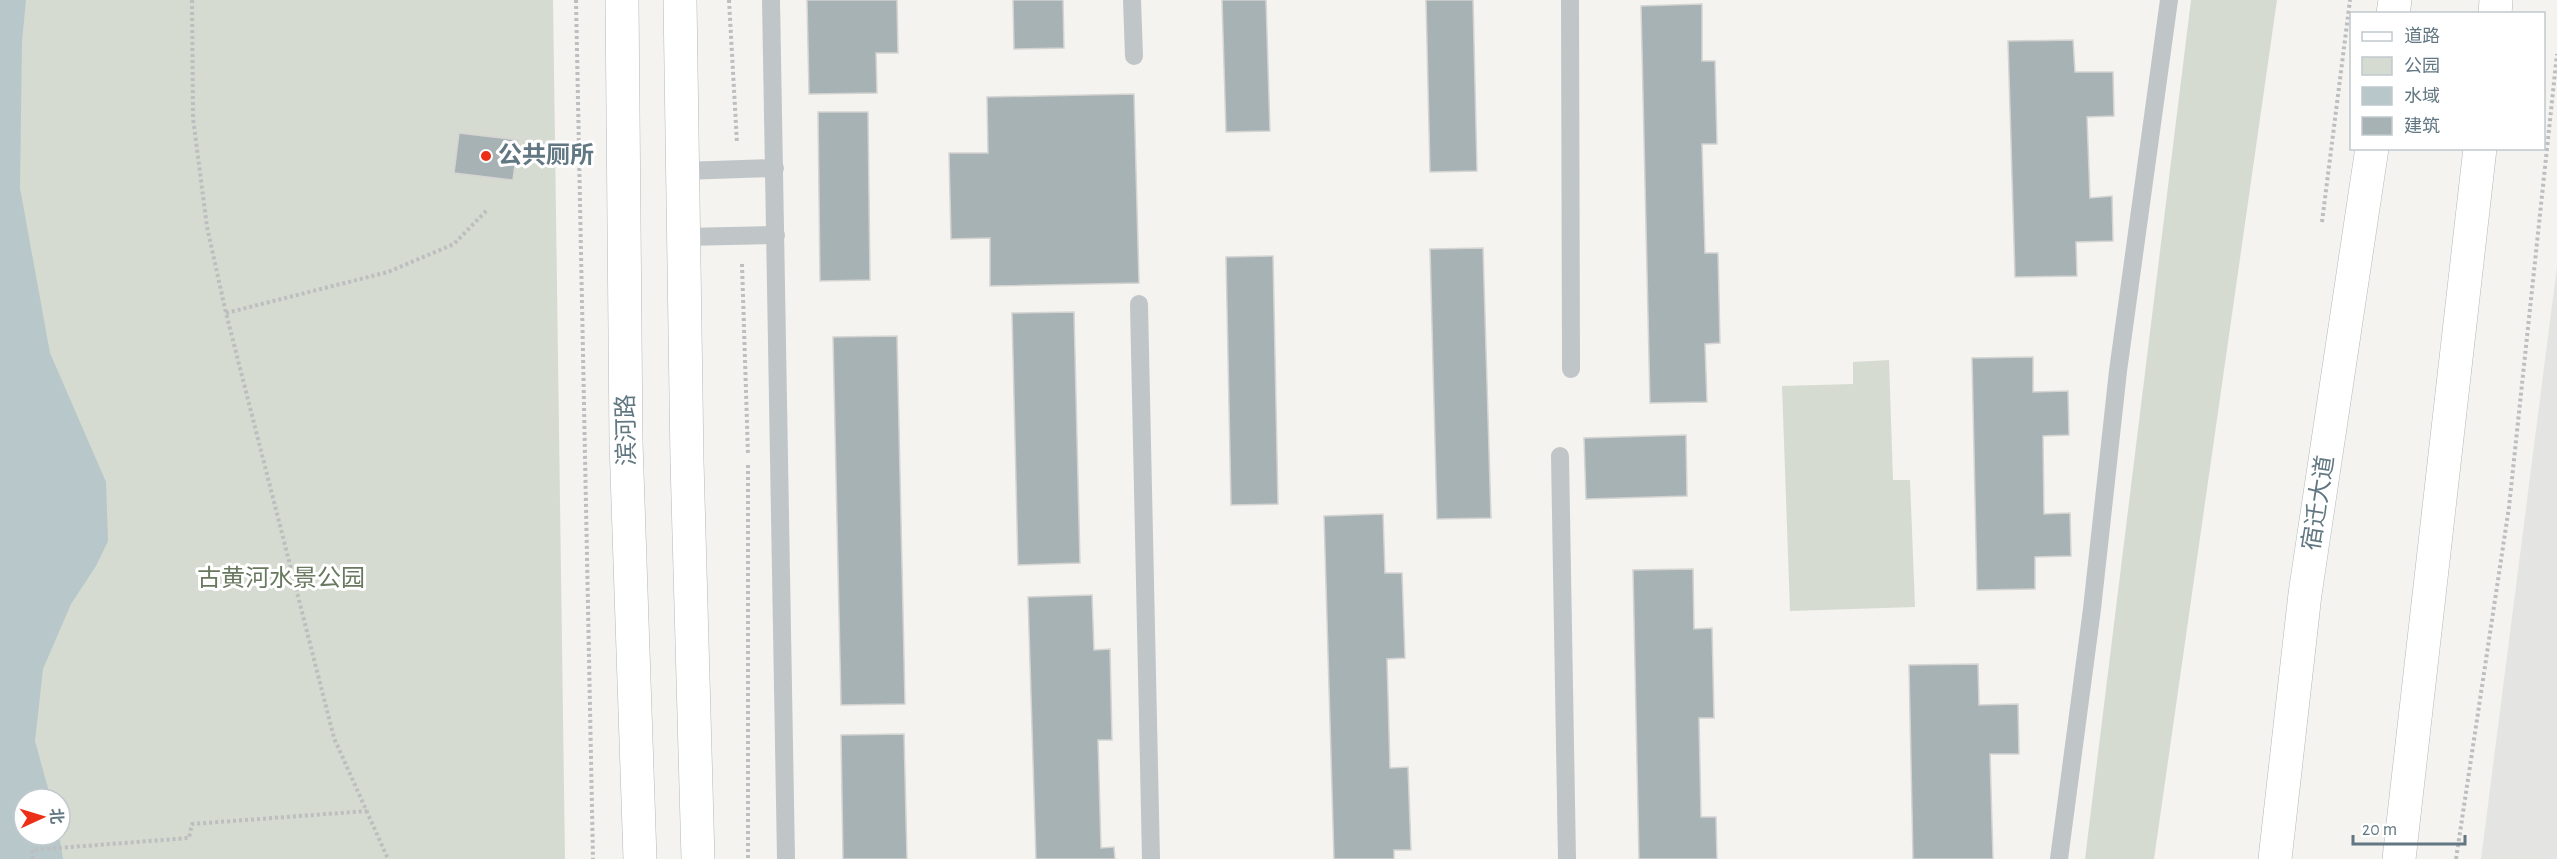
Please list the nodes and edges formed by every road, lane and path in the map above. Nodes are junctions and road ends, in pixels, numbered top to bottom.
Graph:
1 (192, 0) edge
2 (576, 0) edge
3 (622, 0) edge
4 (680, 0) edge
5 (729, 0) edge
6 (771, 0) edge
7 (1132, 0) edge
8 (1570, 0) edge
9 (2169, 0) edge
10 (2557, 54) edge
11 (1134, 56) dead end
12 (2372, 150) edge
13 (2480, 150) edge
14 (774, 168) junction
15 (738, 169) junction
16 (683, 171) junction
17 (487, 210) dead end
18 (776, 235) junction
19 (741, 236) junction
20 (684, 237) junction
21 (1139, 304) dead end
22 (225, 313) junction
23 (1571, 369) dead end
24 (1560, 456) dead end
25 (367, 811) junction
26 (33, 859) edge
27 (388, 859) edge
28 (593, 859) edge
29 (640, 859) edge
30 (698, 859) edge
31 (748, 859) edge
32 (786, 859) edge
33 (1152, 859) edge
34 (1567, 859) edge
35 (2059, 859) edge
36 (2275, 859) edge
37 (2399, 859) edge
38 (2456, 859) edge

1 - 22 path
2 - 28 path
3 - 29 main road, 滨河路
4 - 16 main road
5 - 15 path
6 - 14 lane
7 - 11 lane
8 - 23 lane
9 - 35 lane
10 - 38 path
12 - 36 main road, 宿迁大道
13 - 37 main road
14 - 15 lane
14 - 18 lane
15 - 16 lane
16 - 20 main road
17 - 22 path
18 - 19 lane
18 - 32 lane
19 - 20 lane
19 - 31 path
20 - 30 main road
21 - 33 lane
22 - 25 path
24 - 34 lane
25 - 26 path
25 - 27 path

